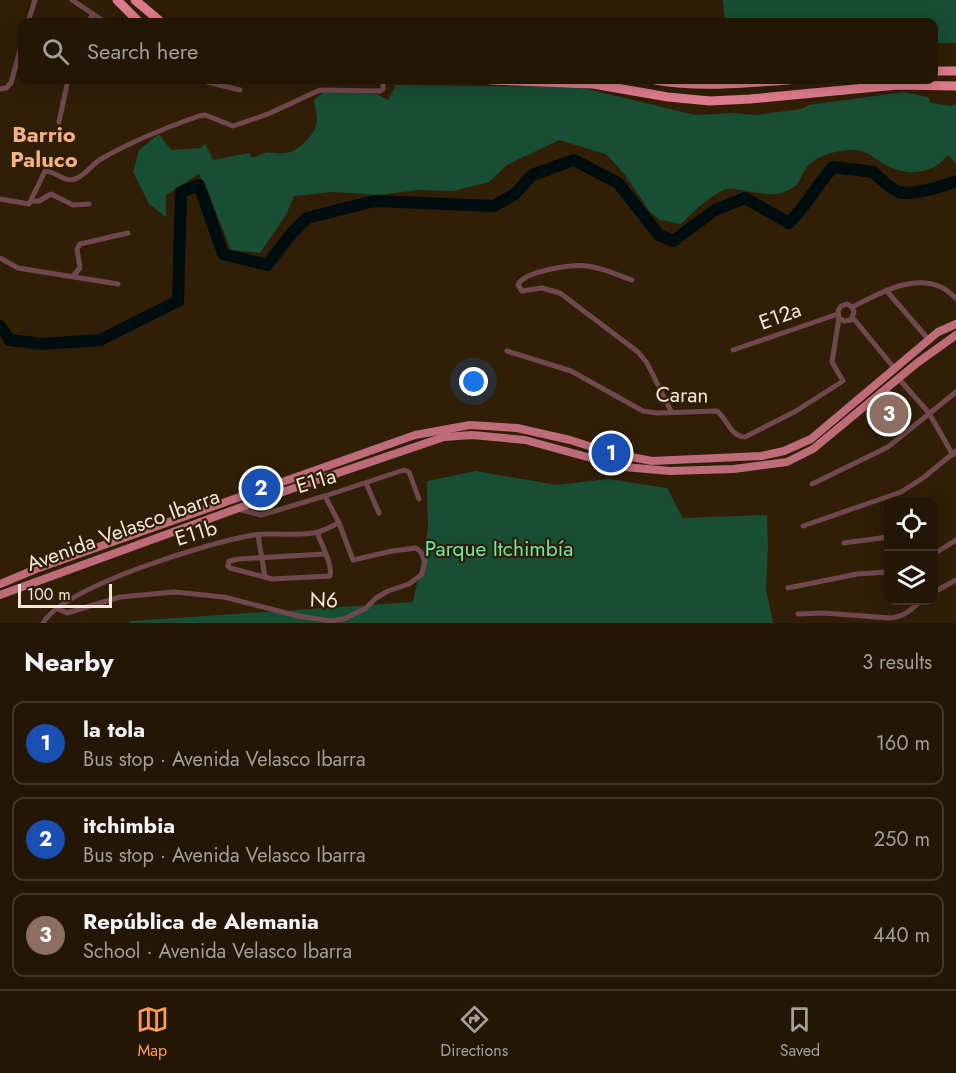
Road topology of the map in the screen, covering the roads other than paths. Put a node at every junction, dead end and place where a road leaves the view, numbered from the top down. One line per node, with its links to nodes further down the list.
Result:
1 (35, 0): 6 (street)
2 (72, 0): 5 (street)
3 (117, 0): 9 (highway)
4 (135, 0): 10 (highway)
5 (93, 14): 7 (street); 8 (street)
6 (29, 18)
7 (90, 18)
8 (99, 18)
9 (135, 18)
10 (156, 18)
11 (18, 58): 21 (street)
12 (938, 71): 13 (highway)
13 (956, 71)
14 (67, 84): 23 (street)
15 (215, 84): 22 (street)
16 (383, 84): 25 (street)
17 (593, 84): 20 (highway)
18 (695, 84): 19 (highway)
19 (737, 84)
20 (956, 86)
21 (0, 89)
22 (240, 90)
23 (59, 122)
24 (0, 199): 25 (street)
25 (32, 201): 26 (street)
26 (89, 204)
27 (128, 233): 29 (street)
28 (0, 258): 29 (street)
29 (73, 276): 31 (street)
30 (632, 280): 45 (street)
31 (118, 284)
32 (886, 290): 33 (street); 34 (street); 39 (street)
33 (956, 298)
34 (852, 307): 35 (street); 36 (street)
35 (838, 316): 36 (street); 40 (street, E12a); 45 (street, Caran)
36 (853, 318): 42 (street)
37 (956, 324): 39 (main road, Avenida Velasco Ibarra)
38 (956, 335): 43 (main road, Avenida Velasco Ibarra)
39 (929, 340): 42 (main road, Avenida Velasco Ibarra)
40 (733, 350)
41 (507, 351): 45 (street, Caran)
42 (895, 369): 47 (main road, Avenida Velasco Ibarra)
43 (899, 379): 46 (street); 49 (main road, Avenida Velasco Ibarra)
44 (956, 392): 46 (street)
45 (671, 411)
46 (928, 413): 48 (street); 51 (street)
47 (587, 446): 49 (main road); 71 (main road, Avenida Velasco Ibarra)
48 (954, 453): 52 (street)
49 (587, 456): 56 (main road, Avenida Velasco Ibarra)
50 (366, 483): 53 (street, E11a); 55 (street, E11a); 57 (street)
51 (812, 484)
52 (901, 492): 54 (street); 59 (street)
53 (325, 496): 56 (street, E11a); 58 (street, N6)
54 (903, 497)
55 (419, 499)
56 (237, 509): 74 (main road, Avenida Velasco Ibarra)
57 (379, 513)
58 (339, 523): 60 (street, E11b); 76 (street, N6)
59 (803, 526)
60 (317, 532): 61 (street, E11b); 66 (street)
61 (258, 535): 67 (street); 76 (street, E11b)
62 (884, 538): 64 (street)
63 (956, 540): 65 (street)
64 (844, 543)
65 (938, 551)
66 (325, 554): 67 (street); 69 (street)
67 (262, 557): 69 (street); 69 (street)
68 (884, 572): 72 (street)
69 (265, 577)
70 (956, 580): 73 (street)
71 (0, 584)
72 (788, 588)
73 (938, 589)
74 (0, 595)
75 (917, 605): 77 (street)
76 (56, 608): 78 (street, E11b)
77 (798, 614)
78 (43, 623)

